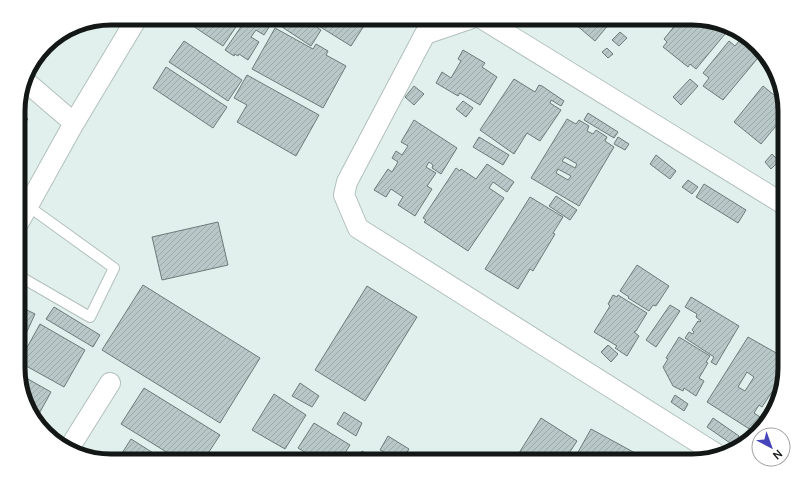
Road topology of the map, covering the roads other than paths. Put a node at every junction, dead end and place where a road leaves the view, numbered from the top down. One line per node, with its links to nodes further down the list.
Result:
1 (133, 25): 5 (street)
2 (492, 25): 6 (street)
3 (422, 26): 12 (street)
4 (29, 85): 5 (street)
5 (74, 123): 7 (street)
6 (778, 201)
7 (25, 212)
8 (25, 215): 9 (lane)
9 (25, 279)
10 (110, 383): 11 (street)
11 (72, 444)
12 (712, 451)

